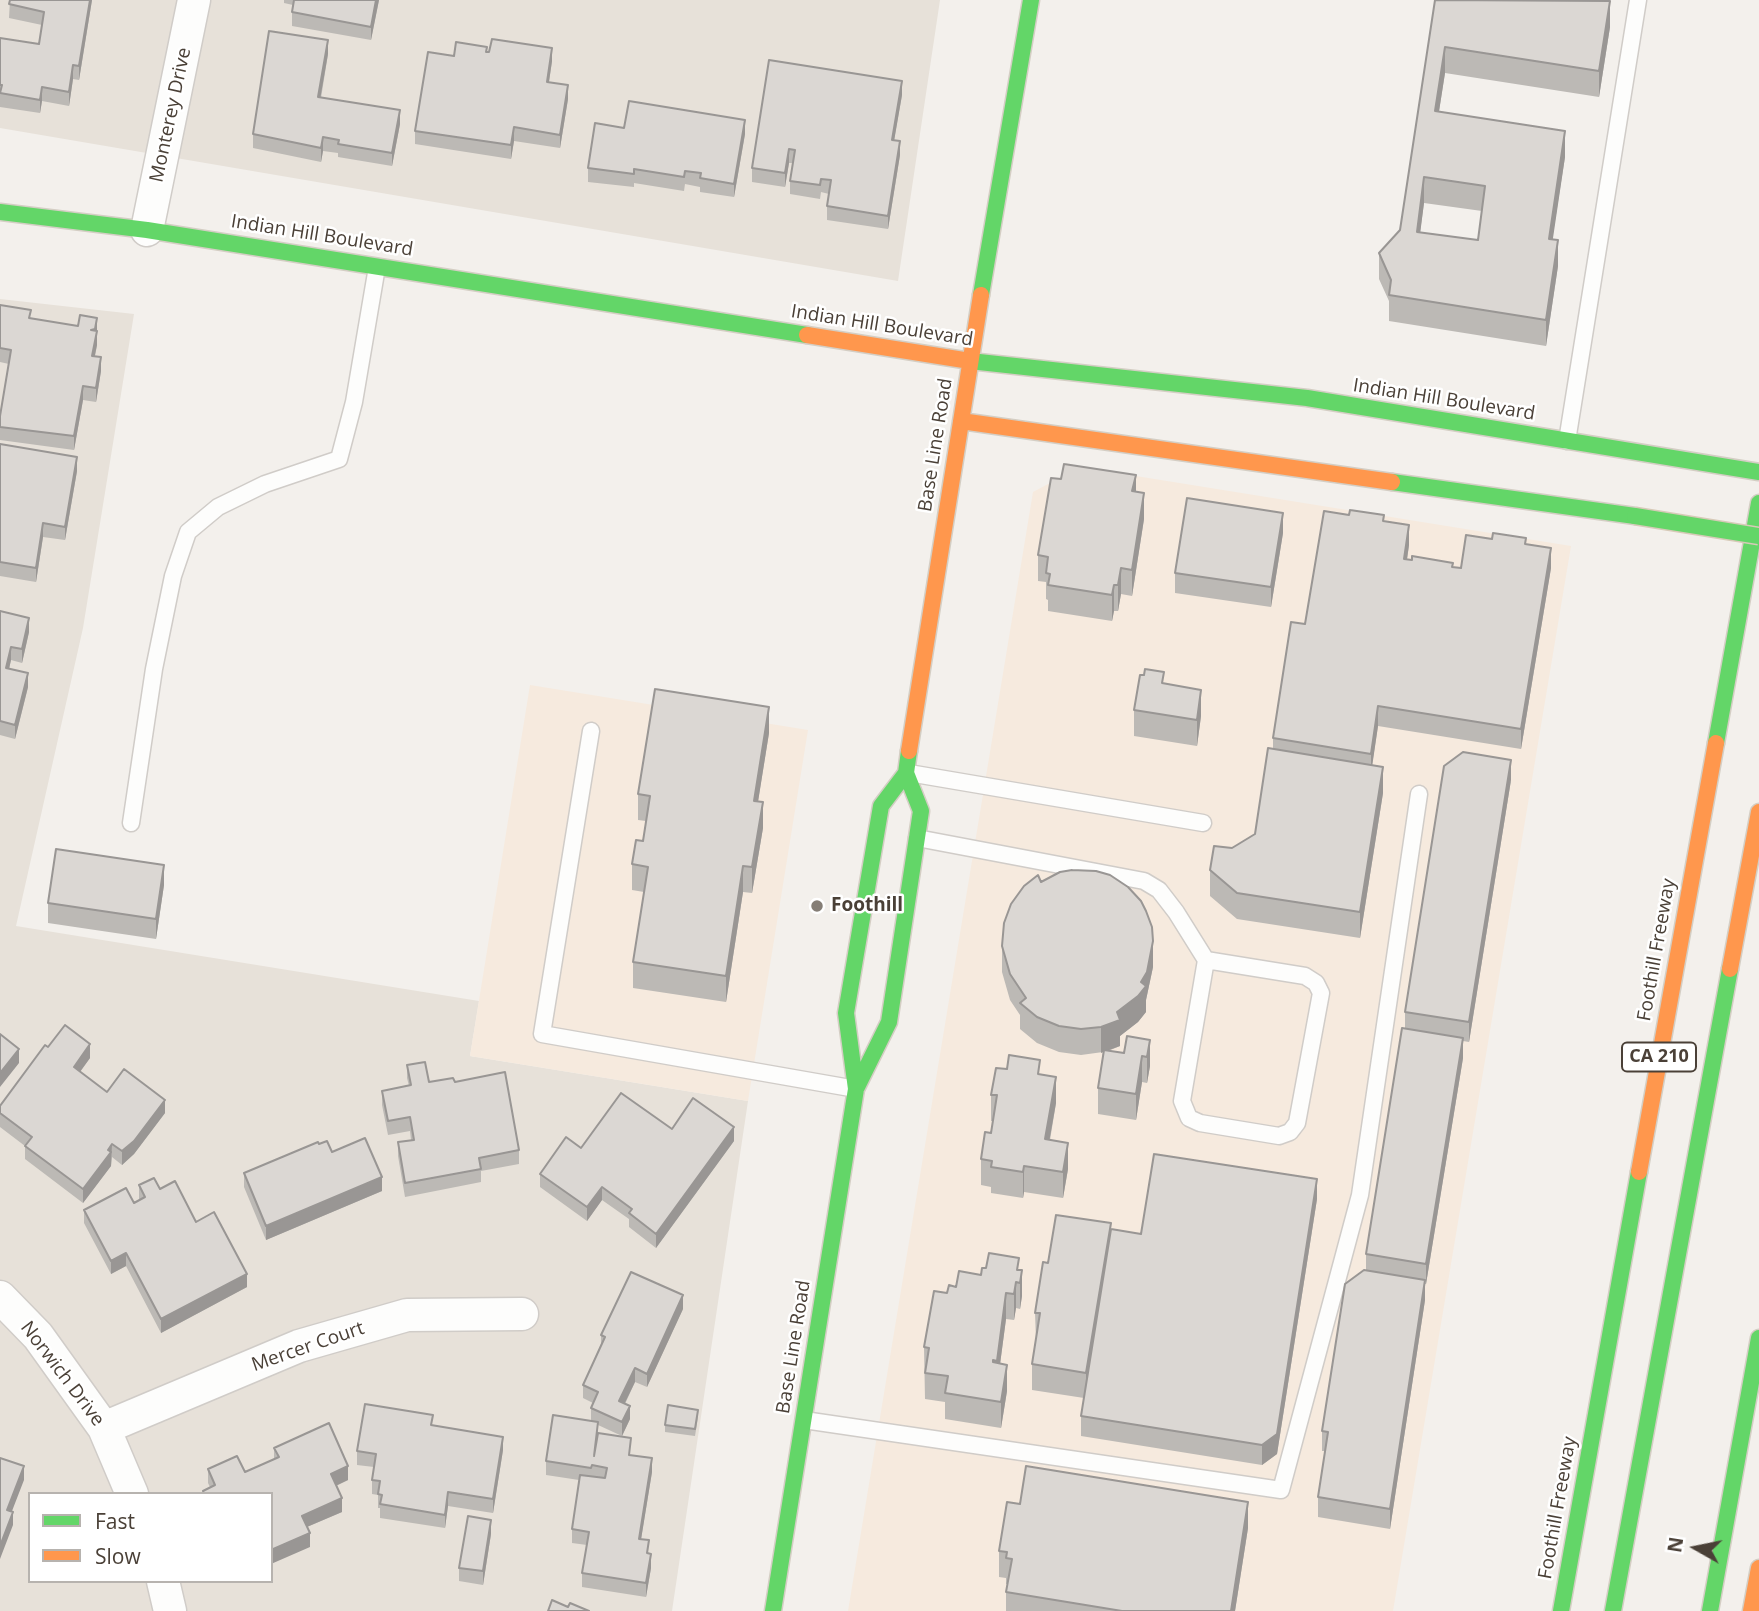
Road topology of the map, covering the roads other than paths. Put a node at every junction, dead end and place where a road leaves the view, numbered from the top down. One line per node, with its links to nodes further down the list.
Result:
1 (194, 0): 5 (street, Monterey Drive)
2 (1031, 0): 7 (main road, Base Line Road)
3 (1638, 0): 9 (lane)
4 (0, 212): 5 (main road, Indian Hill Boulevard)
5 (147, 230): 6 (main road, Indian Hill Boulevard)
6 (377, 267): 7 (main road, Indian Hill Boulevard); 17 (lane)
7 (970, 361): 8 (main road, Base Line Road); 9 (main road, Indian Hill Boulevard)
8 (961, 421): 12 (main road, bridge); 14 (main road, Base Line Road)
9 (1567, 441): 10 (main road, Indian Hill Boulevard)
10 (1759, 472)
11 (1759, 503): 32 (main road, Foothill Freeway / CA 210)
12 (1759, 536)
13 (591, 731): 21 (lane)
14 (906, 773): 18 (lane); 19 (main road, Base Line Road); 21 (main road, Base Line Road)
15 (1419, 794): 25 (lane)
16 (1759, 812): 33 (main road)
17 (131, 823)
18 (1203, 824)
19 (917, 838): 20 (lane); 21 (main road, Base Line Road)
20 (1206, 960): 20 (lane)
21 (856, 1090): 25 (main road, Base Line Road)
22 (0, 1297): 26 (street, Norwich Drive)
23 (522, 1314): 26 (street, Mercer Court)
24 (1759, 1338): 34 (main road)
25 (804, 1420): 31 (main road, Base Line Road)
26 (104, 1428): 27 (street, Norwich Drive)
27 (131, 1492)
28 (1759, 1568): 35 (main road)
29 (163, 1583): 30 (street)
30 (170, 1611)
31 (774, 1611)
32 (1561, 1611)
33 (1613, 1611)
34 (1710, 1611)
35 (1751, 1611)

